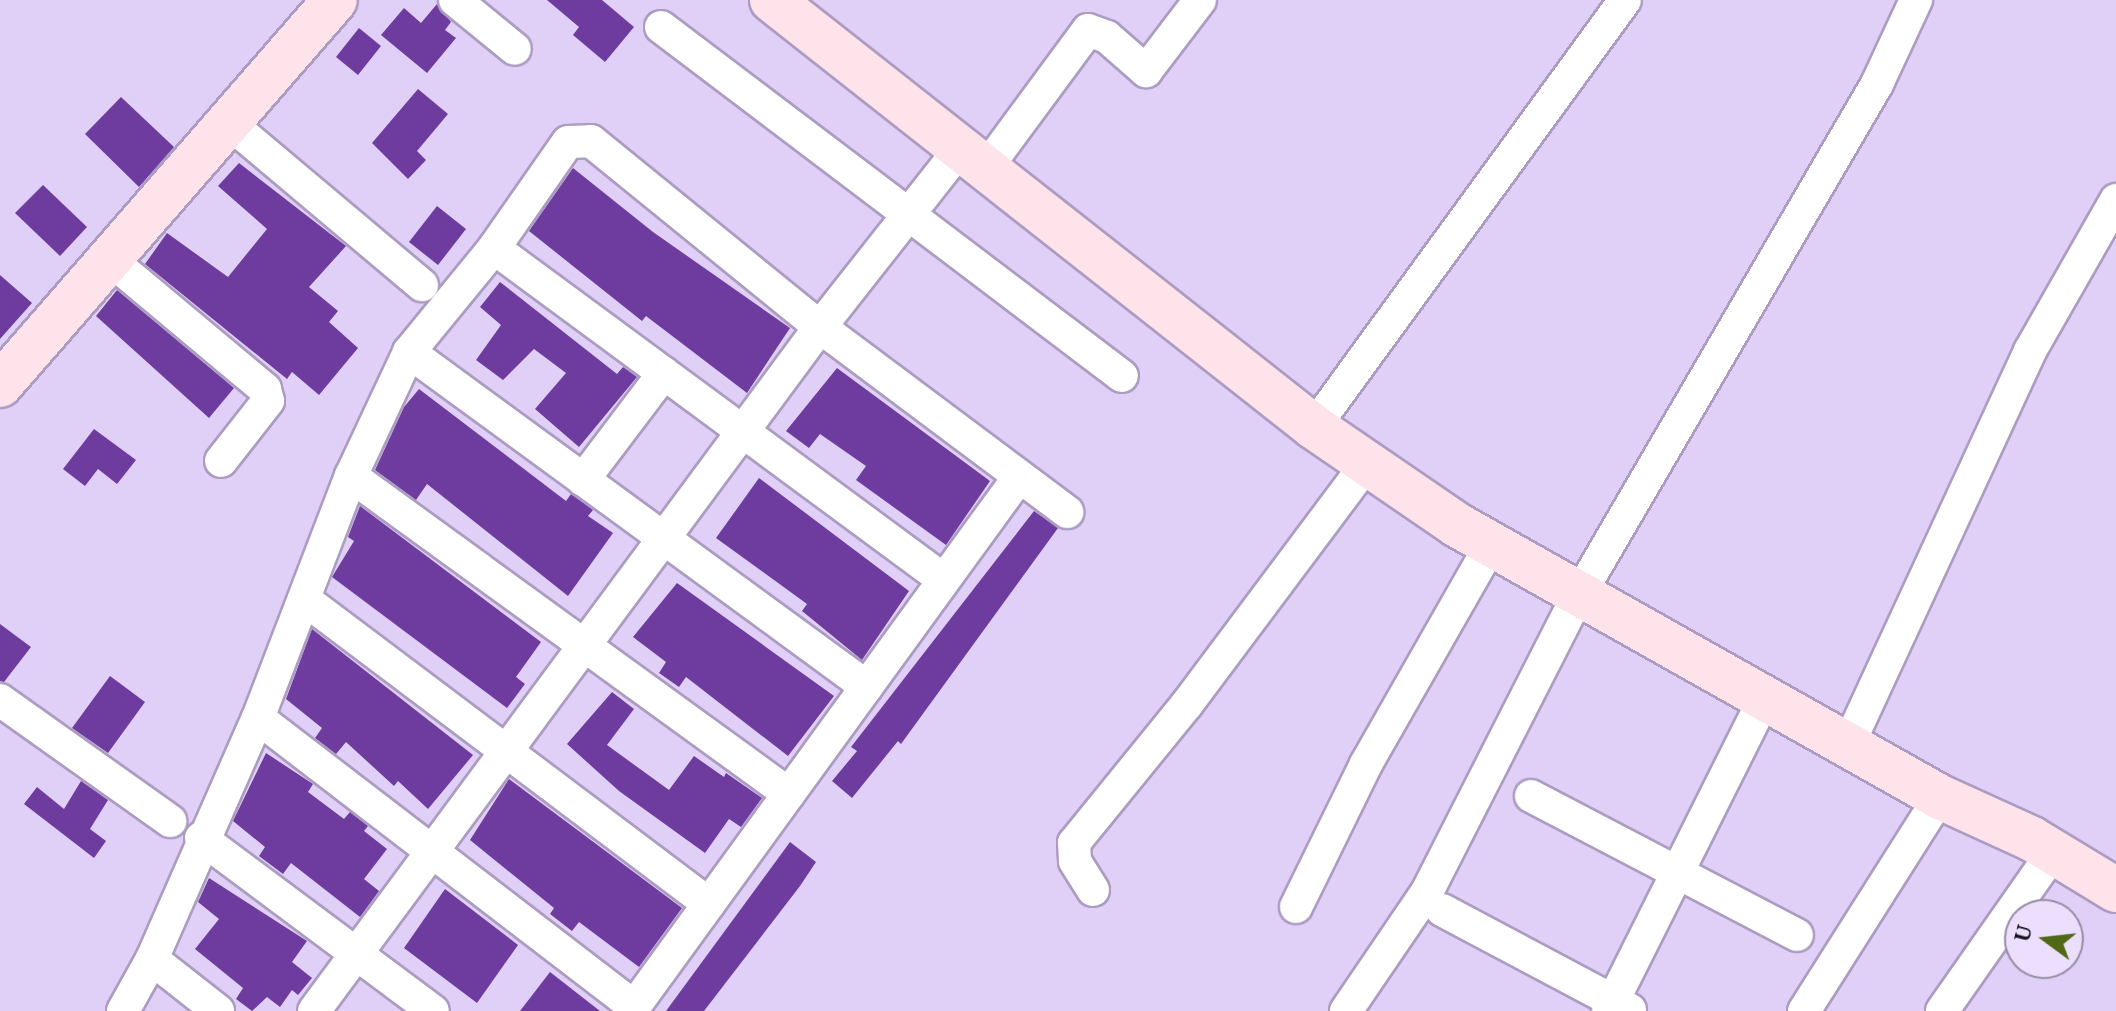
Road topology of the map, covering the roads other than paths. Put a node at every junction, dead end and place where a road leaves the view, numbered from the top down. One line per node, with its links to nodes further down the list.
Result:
1 (335, 0): 9 (street)
2 (455, 0): 8 (street)
3 (772, 0): 10 (street)
4 (1200, 0): 10 (street)
5 (1625, 0): 21 (street)
6 (1916, 0): 32 (street)
7 (661, 27): 12 (street)
8 (515, 49)
9 (227, 121): 14 (street); 15 (street)
10 (965, 159): 12 (street); 21 (street)
11 (2116, 200): 39 (street)
12 (909, 212): 16 (street); 19 (street)
13 (494, 248): 16 (street); 17 (street); 18 (street)
14 (107, 257): 20 (street); 23 (street)
15 (422, 285)
16 (820, 327): 22 (street); 25 (street)
17 (409, 352): 24 (street); 26 (street)
18 (664, 373): 22 (street); 26 (street)
19 (1122, 376)
20 (0, 385)
21 (1324, 414): 27 (street)
22 (742, 431): 29 (street); 31 (street)
23 (221, 461)
24 (351, 476): 33 (street); 34 (street)
25 (1019, 477): 28 (street); 31 (street)
26 (583, 480): 29 (street)
27 (1355, 480): 30 (street); 49 (street)
28 (1067, 512)
29 (664, 538): 34 (street); 35 (street)
30 (1481, 563): 32 (street); 52 (street)
31 (944, 580): 35 (street)
32 (1577, 598): 36 (street); 63 (street)
33 (304, 599): 38 (street); 40 (street)
34 (584, 645): 40 (street); 41 (street)
35 (867, 687): 41 (street)
36 (1765, 698): 39 (street); 48 (street)
37 (0, 700): 44 (street)
38 (258, 718): 45 (street); 46 (street)
39 (1853, 729): 43 (street)
40 (506, 751): 46 (street); 51 (street)
41 (789, 794): 51 (street)
42 (1531, 796): 48 (street)
43 (1940, 797): 47 (street); 64 (street)
44 (170, 821)
45 (201, 838): 55 (street); 56 (street)
46 (432, 851): 55 (street); 58 (street)
47 (2052, 854): 50 (street); 65 (street)
48 (1677, 870): 54 (street); 57 (street)
49 (1093, 890)
50 (2116, 890)
51 (709, 904): 58 (street)
52 (1296, 907)
53 (1442, 910): 57 (street)
54 (1797, 935)
55 (357, 952): 61 (street); 62 (street)
56 (152, 959): 59 (street); 60 (street)
57 (1618, 1008)
58 (632, 1009)
59 (123, 1011)
60 (218, 1011)
61 (314, 1011)
62 (433, 1011)
63 (1346, 1011)
64 (1804, 1011)
65 (1942, 1011)

